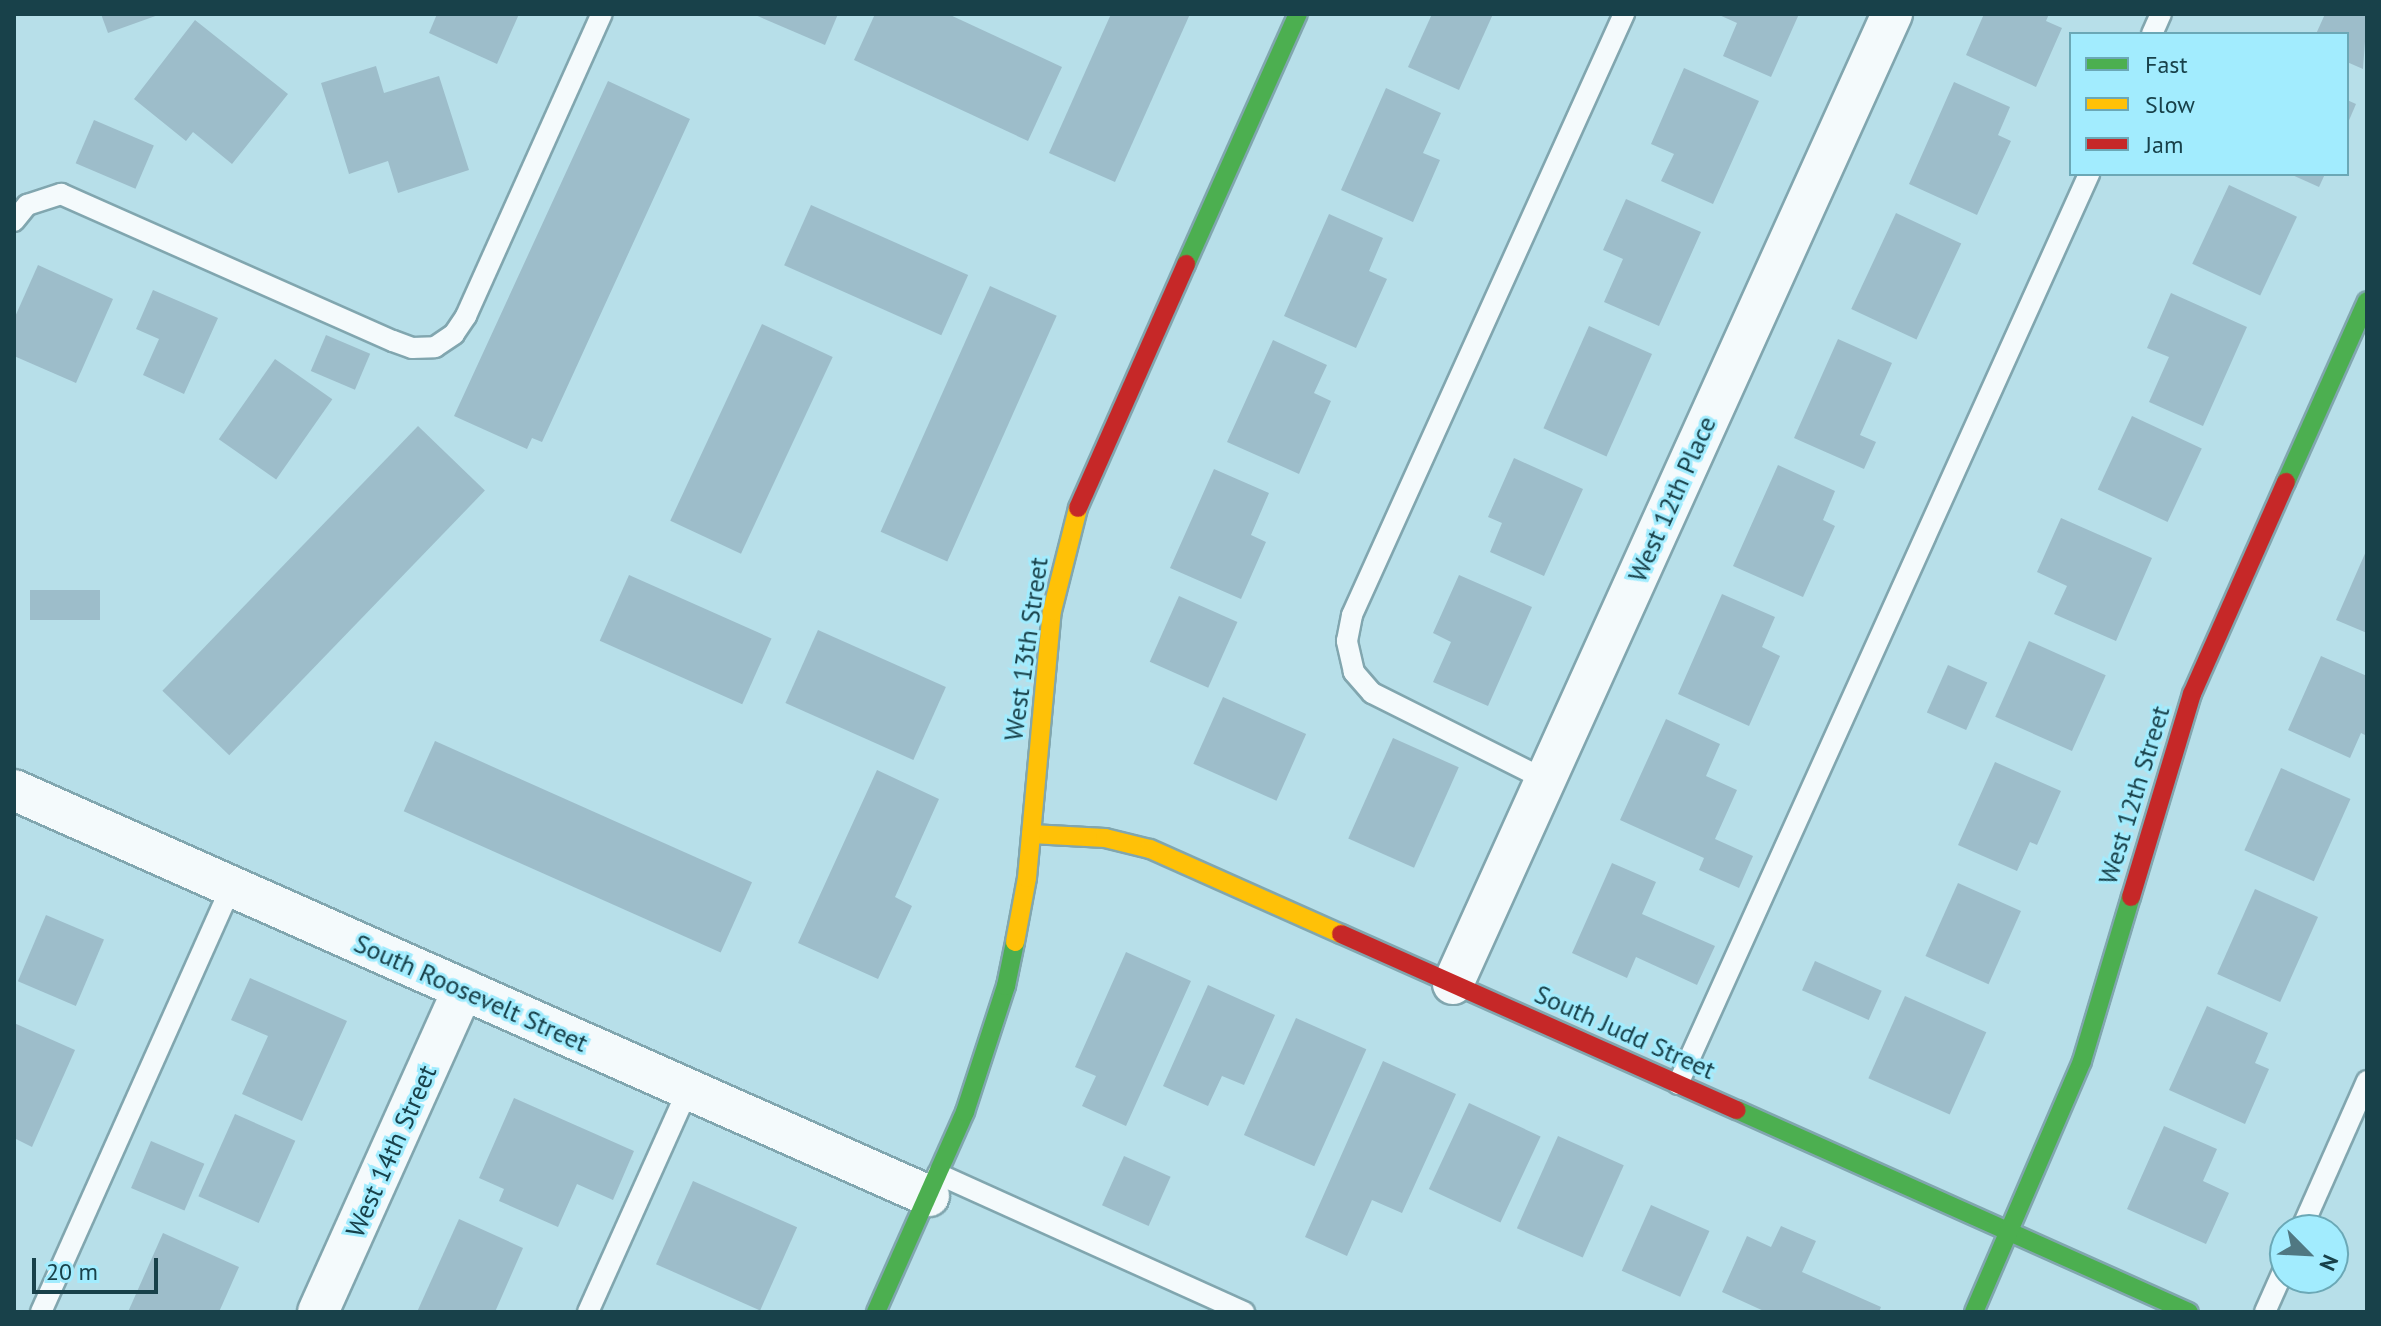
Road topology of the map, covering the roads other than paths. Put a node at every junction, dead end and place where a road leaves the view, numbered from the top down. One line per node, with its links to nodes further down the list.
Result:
1 (602, 14): 6 (lane)
2 (1298, 14): 10 (street, West 13th Street)
3 (1624, 14): 8 (lane)
4 (1892, 14): 8 (street, West 12th Place)
5 (2088, 176): 15 (lane)
6 (14, 221)
7 (2367, 301): 19 (street, West 12th Street)
8 (1546, 780): 12 (street, West 12th Place)
9 (14, 790): 11 (street, South Roosevelt Street)
10 (1031, 834): 12 (street, South Judd Street); 17 (street, West 13th Street)
11 (231, 887): 13 (street, South Roosevelt Street); 20 (lane)
12 (1453, 984): 15 (street, South Judd Street)
13 (463, 989): 16 (street, South Roosevelt Street); 21 (street, West 14th Street)
14 (2367, 1081): 18 (lane)
15 (1678, 1084): 19 (street, South Judd Street)
16 (688, 1089): 17 (street, South Roosevelt Street); 22 (lane)
17 (933, 1185): 23 (street, West 13th Street); 24 (lane)
18 (2308, 1214)
19 (2010, 1231): 25 (street, West 12th Street); 26 (street, South Judd Street)
20 (41, 1312)
21 (318, 1312)
22 (588, 1312)
23 (876, 1312)
24 (1244, 1312)
25 (1974, 1312)
26 (2189, 1312)

